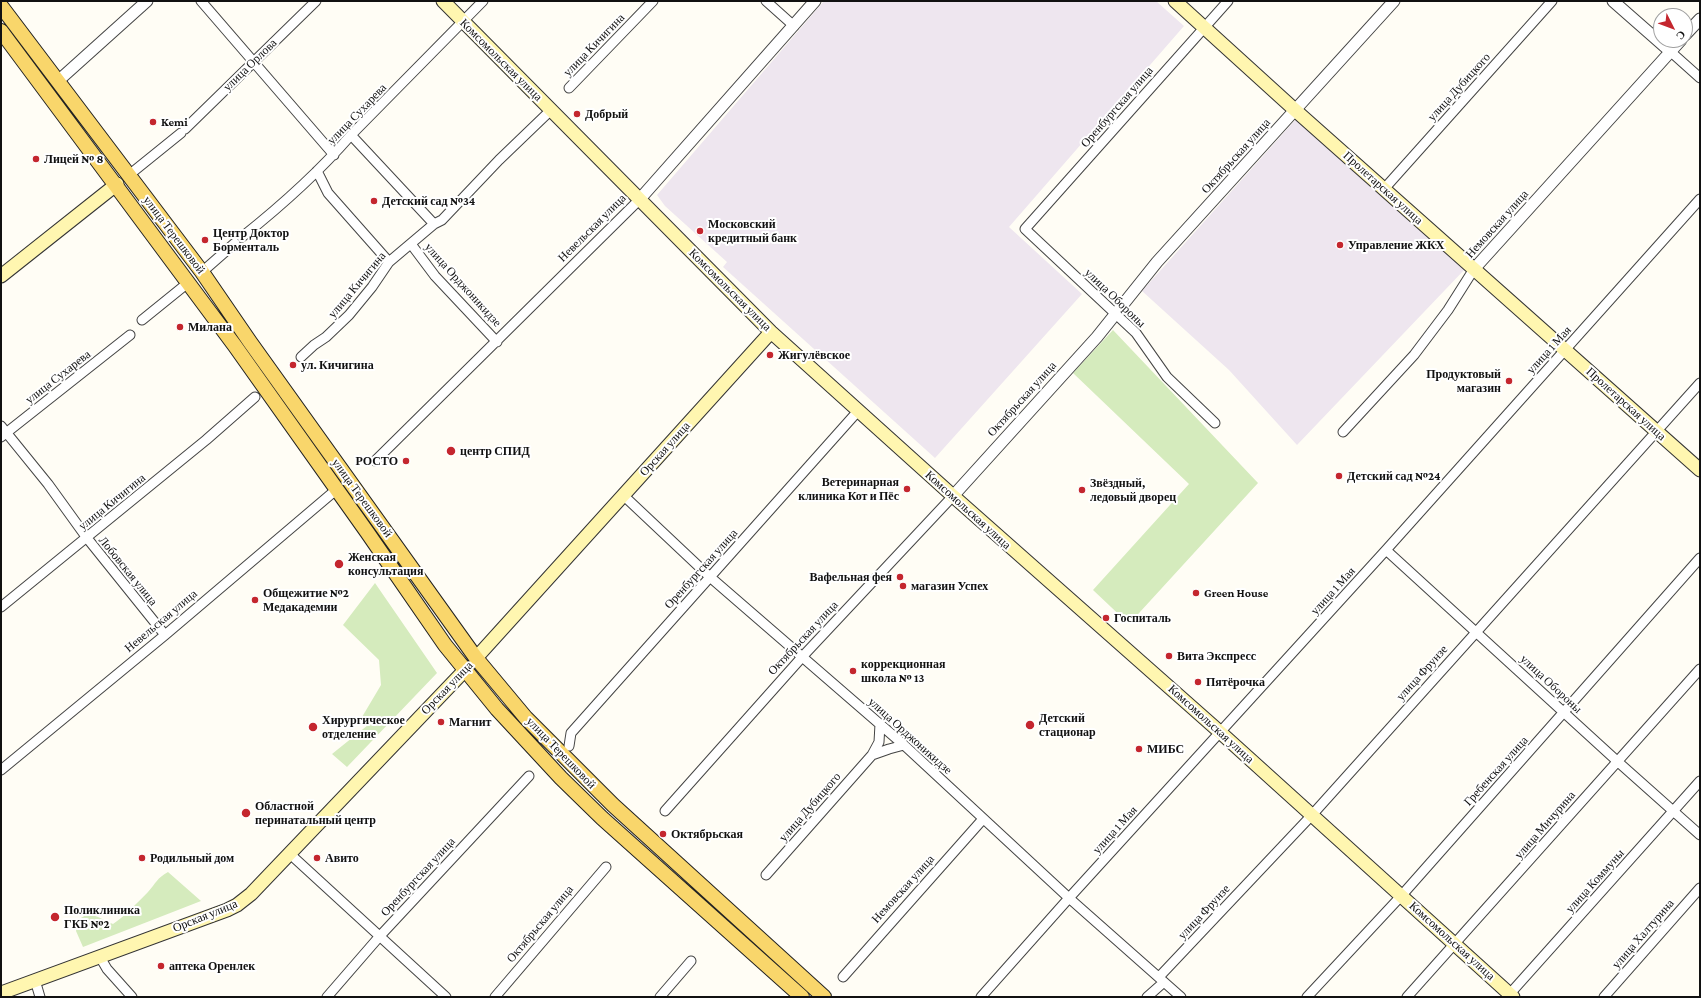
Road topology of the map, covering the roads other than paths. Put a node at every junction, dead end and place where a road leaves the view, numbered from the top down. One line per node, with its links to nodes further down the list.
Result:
1 (147, 1): 25 (street)
2 (201, 1): 23 (street)
3 (316, 1): 23 (street, улица Орлова)
4 (443, 1): 16 (main road, Комсомольская улица)
5 (482, 1): 16 (street, улица Сухарева)
6 (653, 1): 26 (street, улица Кичигина)
7 (766, 1): 17 (street)
8 (815, 1): 17 (street, Невельская улица)
9 (1175, 1): 19 (main road, Пролетарская улица)
10 (1228, 1): 19 (street, Оренбургская улица)
11 (1394, 1): 28 (street, Октябрьская улица)
12 (1552, 1): 34 (street, улица Дубицкого)
13 (1613, 1): 22 (street)
14 (1, 6): 25 (main road, улица Терешковой)
15 (1700, 18): 18 (street)
16 (463, 22): 27 (main road, Комсомольская улица); 29 (street, улица Сухарева)
17 (794, 26): 36 (street, Невельская улица)
18 (1693, 26)
19 (1204, 27): 28 (main road, Пролетарская улица); 38 (street, Оренбургская улица)
20 (1, 31): 33 (main road, улица Терешковой)
21 (1674, 48): 22 (street, Немовская улица)
22 (1670, 52): 24 (street); 41 (street, Немовская улица)
23 (254, 62): 30 (street); 32 (street, улица Орлова)
24 (1700, 78)
25 (58, 81): 32 (main road, улица Терешковой)
26 (569, 88)
27 (550, 110): 36 (main road, Комсомольская улица); 37 (street, улица Кичигина)
28 (1295, 110): 34 (main road, Пролетарская улица); 45 (street, Октябрьская улица)
29 (351, 135): 30 (street, улица Сухарева); 37 (street, улица Орджоникидзе)
30 (334, 155): 31 (street, улица Сухарева)
31 (317, 171): 40 (street); 42 (street, улица Сухарева)
32 (129, 175): 42 (main road, улица Терешковой)
33 (117, 184): 43 (main road); 44 (main road, улица Терешковой)
34 (1384, 188): 41 (main road, Пролетарская улица)
35 (1700, 199): 50 (street, улица 1 Мая)
36 (639, 200): 47 (main road, Комсомольская улица); 49 (street, Невельская улица)
37 (434, 224): 39 (street, улица Кичигина)
38 (1025, 229): 45 (street, улица Обороны)
39 (411, 244): 40 (street, улица Кичигина); 49 (street, улица Орджоникидзе)
40 (388, 262): 51 (street, улица Кичигина)
41 (1474, 269): 50 (main road, Пролетарская улица); 58 (street, Немовская улица)
42 (202, 272): 72 (main road, улица Терешковой)
43 (1, 276)
44 (190, 282): 46 (street); 61 (main road, улица Терешковой)
45 (1115, 315): 55 (street, улица Обороны); 63 (street, Октябрьская улица)
46 (142, 320)
47 (771, 332): 54 (main road, Комсомольская улица); 62 (main road, Орская улица)
48 (130, 335): 57 (street, улица Сухарева)
49 (497, 342): 59 (street, Невельская улица)
50 (1566, 350): 56 (main road, Пролетарская улица); 65 (street, улица 1 Мая)
51 (301, 357)
52 (1700, 383): 56 (street, улица Фрунзе)
53 (255, 397): 64 (street, улица Кичигина)
54 (858, 411): 63 (main road, Комсомольская улица); 67 (street, Оренбургская улица)
55 (1215, 424)
56 (1656, 431): 60 (main road, Пролетарская улица); 69 (street, улица Фрунзе)
57 (3, 432): 64 (street, Лобовская улица)
58 (1342, 432)
59 (375, 461)
60 (1700, 470)
61 (337, 489): 70 (street, Невельская улица); 74 (main road, улица Терешковой)
62 (623, 495): 67 (street, улица Орджоникидзе); 72 (main road, Орская улица)
63 (953, 496): 71 (street, Октябрьская улица); 77 (main road, Комсомольская улица)
64 (87, 538): 68 (street, улица Кичигина); 70 (street, Лобовская улица)
65 (1386, 550): 69 (street, улица Обороны); 77 (street, улица 1 Мая)
66 (1700, 558): 75 (street, Гребенская улица)
67 (710, 577): 71 (street, улица Орджоникидзе); 79 (street, Оренбургская улица)
68 (1, 607)
69 (1476, 631): 75 (street, улица Обороны); 87 (street, улица Фрунзе)
70 (165, 635): 82 (street, Невельская улица)
71 (803, 656): 76 (street, улица Орджоникидзе); 85 (street, Октябрьская улица)
72 (476, 658): 74 (main road, Орская улица); 112 (main road, улица Терешковой)
73 (1700, 669): 81 (street, улица Мичурина)
74 (464, 670): 90 (main road, Орская улица); 111 (main road, улица Терешковой)
75 (1564, 712): 81 (street, улица Обороны); 94 (street, Гребенская улица)
76 (880, 724): 78 (street, улица Орджоникидзе); 80 (street, улица Дубицкого)
77 (1220, 732): 87 (main road, Комсомольская улица); 95 (street, улица 1 Мая)
78 (904, 745): 80 (street, улица Дубицкого); 88 (street, улица Орджоникидзе)
79 (569, 746)
80 (872, 755): 92 (street, улица Дубицкого)
81 (1617, 761): 86 (street, улица Обороны); 97 (street, улица Мичурина)
82 (1, 770)
83 (529, 776): 96 (street, Оренбургская улица)
84 (1700, 781): 86 (street, улица Коммуны)
85 (665, 811)
86 (1673, 812): 89 (street, улица Обороны); 104 (street, улица Коммуны)
87 (1312, 815): 94 (main road, Комсомольская улица); 101 (street, улица Фрунзе)
88 (983, 819): 95 (street, улица Орджоникидзе); 100 (street, Немовская улица)
89 (1700, 835)
90 (290, 854): 96 (street); 98 (main road, Орская улица)
91 (606, 867): 109 (street, Октябрьская улица)
92 (766, 875)
93 (1700, 888): 118 (street, улица Халтурина)
94 (1402, 895): 97 (main road, Комсомольская улица); 116 (street, Гребенская улица)
95 (1069, 898): 101 (street, улица Орджоникидзе); 113 (street, улица 1 Мая)
96 (379, 937): 107 (street, Оренбургская улица); 108 (street)
97 (1456, 945): 104 (main road, Комсомольская улица); 117 (street, улица Мичурина)
98 (100, 957): 102 (main road, Орская улица); 106 (street)
99 (691, 961): 110 (street)
100 (843, 977)
101 (1162, 979): 114 (street, улица Фрунзе); 115 (street, улица Орджоникидзе)
102 (35, 980): 103 (main road, Орская улица); 105 (street)
103 (1, 993)
104 (1510, 996)
105 (40, 997)
106 (132, 997)
107 (327, 997)
108 (446, 997)
109 (495, 997)
110 (660, 997)
111 (802, 997)
112 (824, 997)
113 (981, 997)
114 (1147, 997)
115 (1180, 997)
116 (1308, 997)
117 (1407, 997)
118 (1604, 997)

